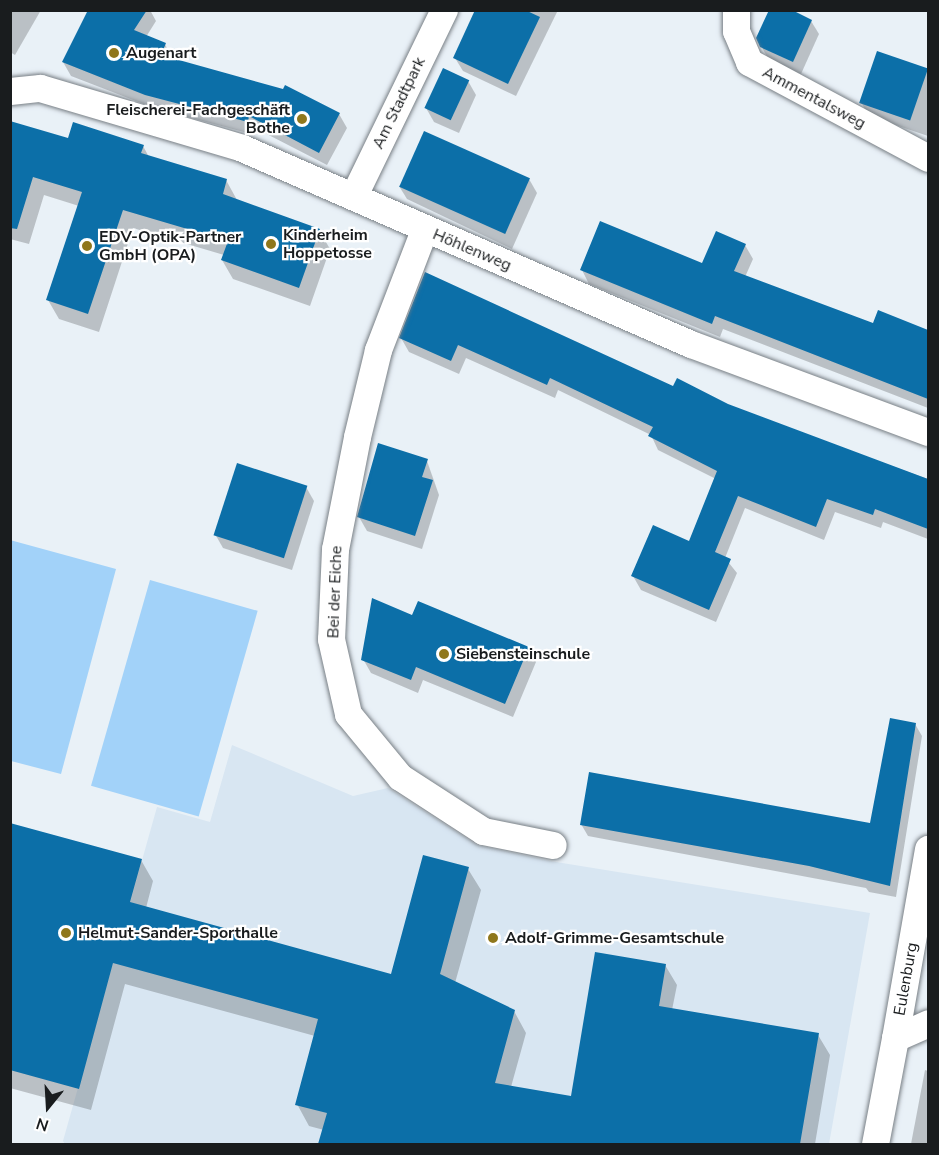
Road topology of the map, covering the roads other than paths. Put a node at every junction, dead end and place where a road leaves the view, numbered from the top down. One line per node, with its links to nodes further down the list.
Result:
1 (444, 10): 5 (street, Am Stadtpark)
2 (736, 10): 4 (street, Ammentalsweg)
3 (10, 91): 5 (street, Höhlenweg)
4 (928, 158)
5 (354, 195): 6 (street, Höhlenweg)
6 (424, 230): 7 (street, Höhlenweg); 8 (street, Bei der Eiche)
7 (928, 432)
8 (553, 845)
9 (928, 849): 11 (street, Eulenburg)
10 (928, 1023): 11 (street, Eulenburg)
11 (895, 1038): 12 (street, Eulenburg)
12 (875, 1144)

